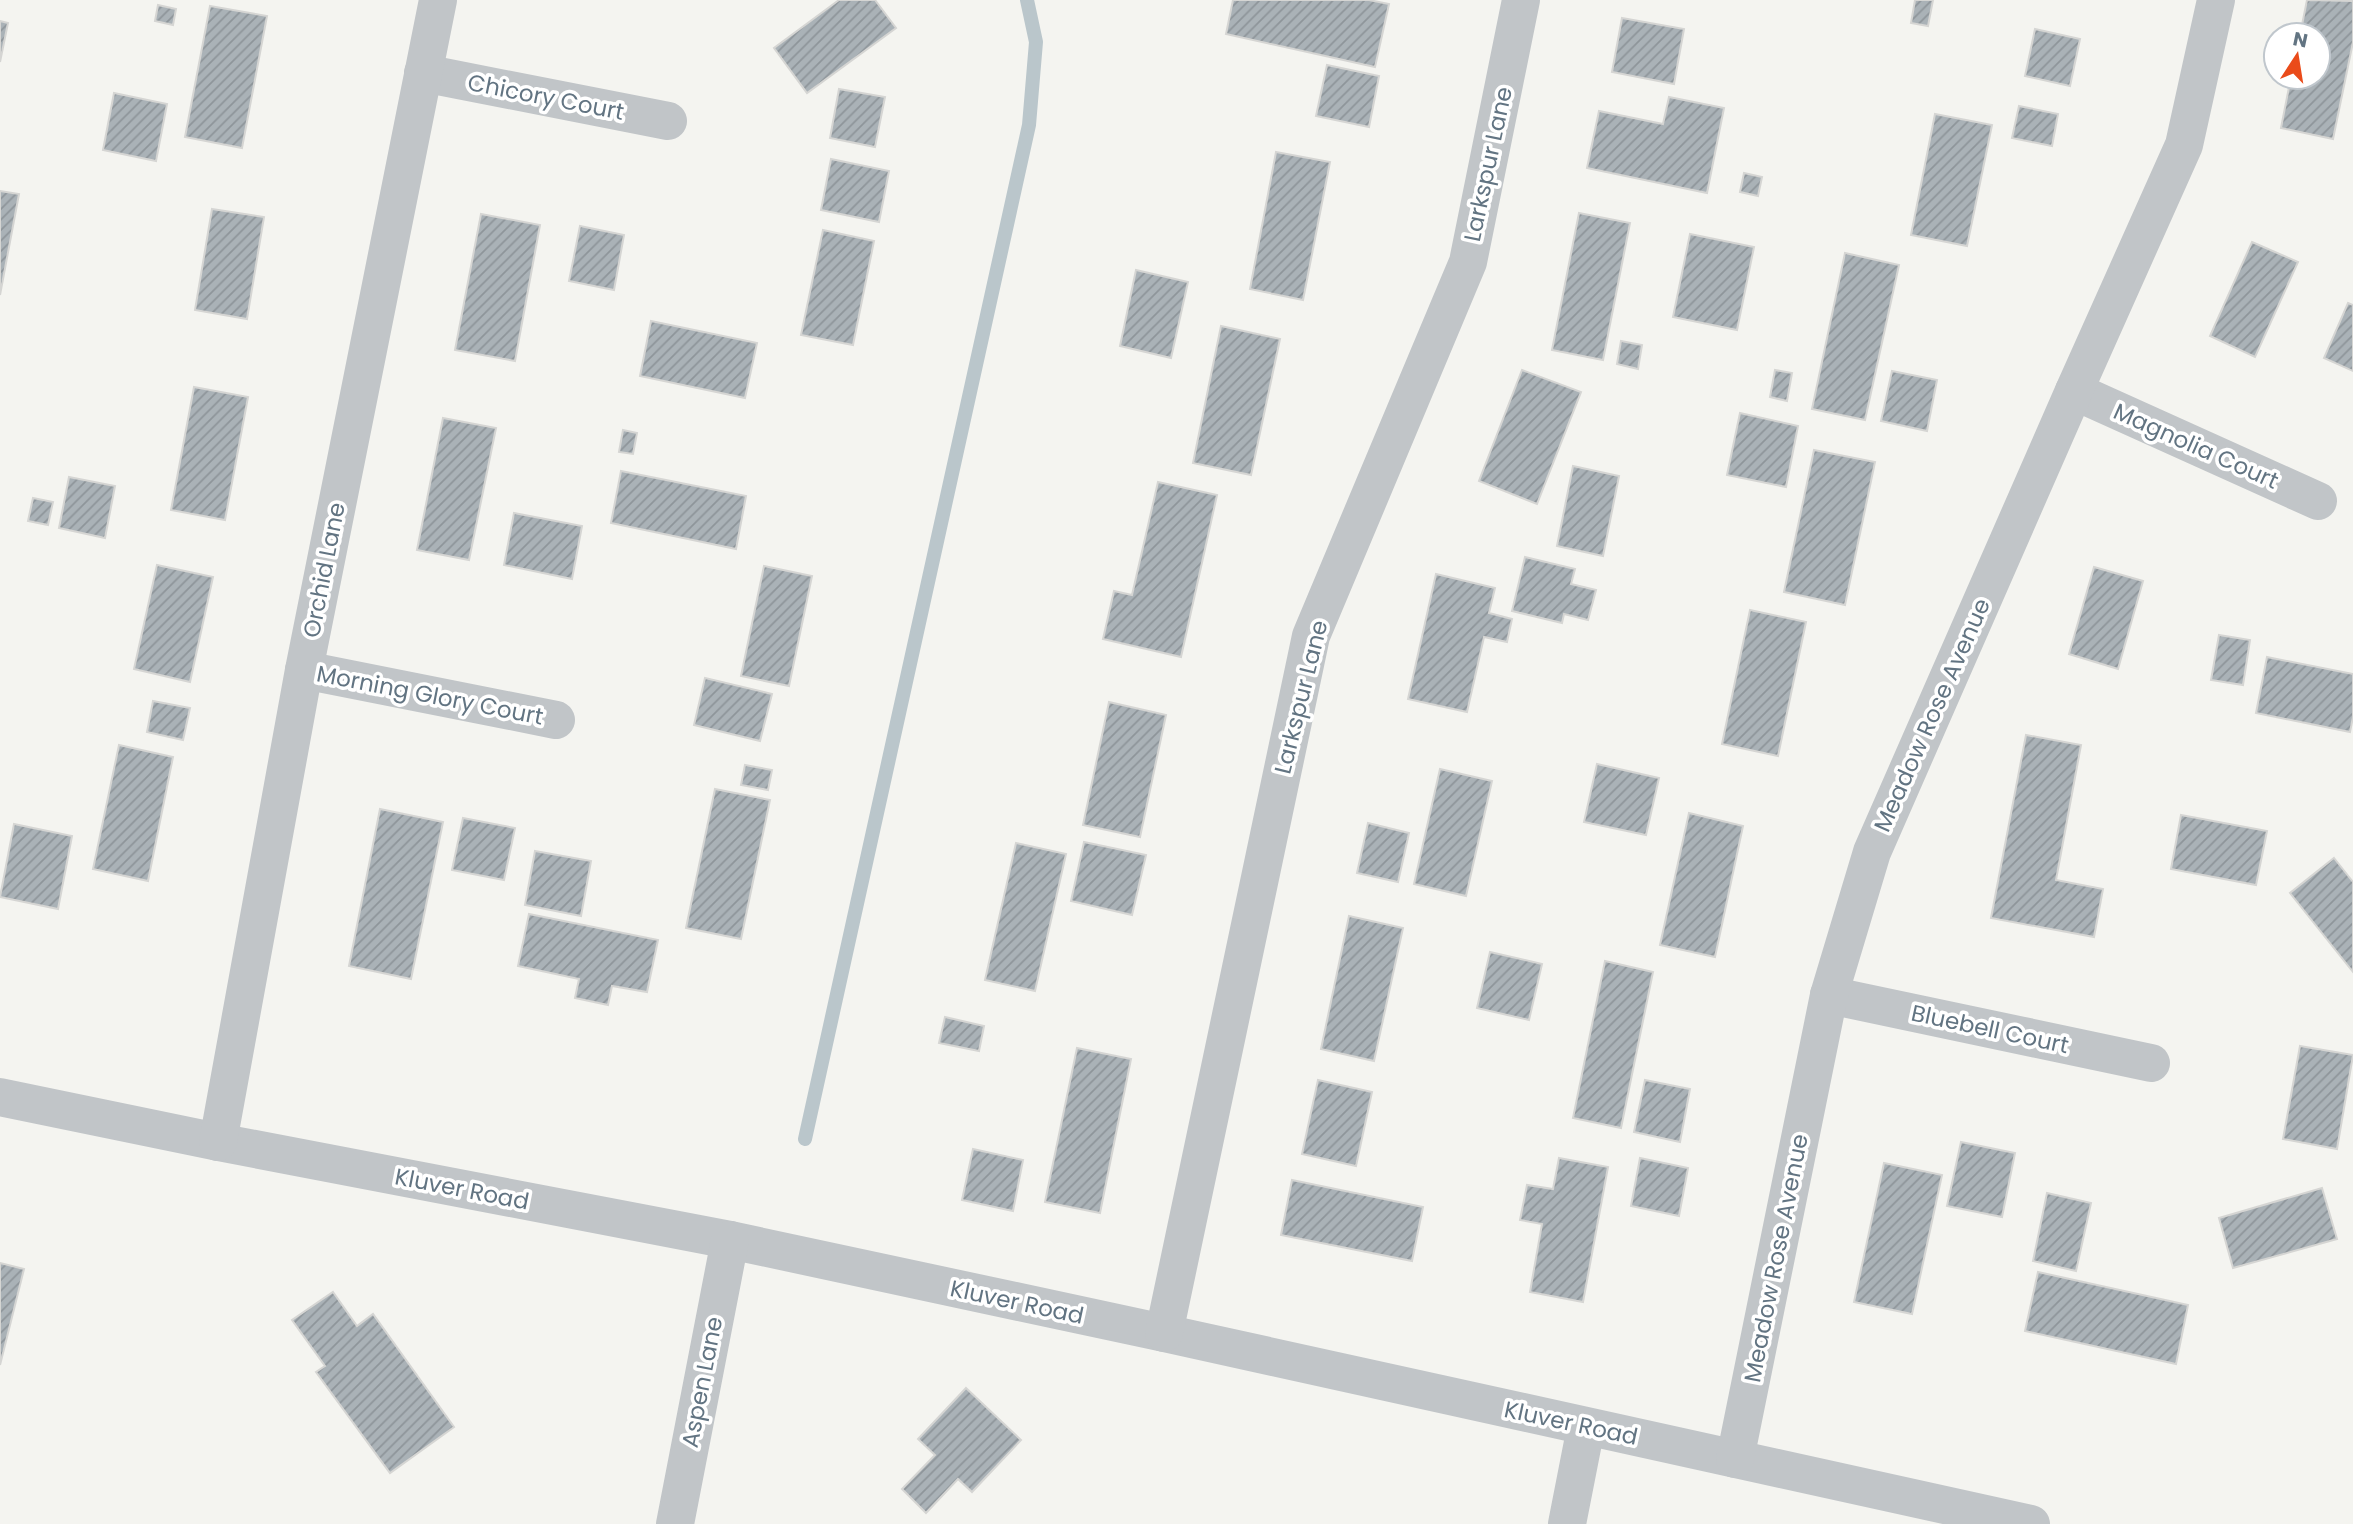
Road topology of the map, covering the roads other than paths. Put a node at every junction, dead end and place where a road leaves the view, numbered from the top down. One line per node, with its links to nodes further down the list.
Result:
1 (438, 0): 4 (street, Orchid Lane)
2 (1521, 0): 15 (street, Larkspur Lane)
3 (2216, 0): 6 (street, Meadow Rose Avenue)
4 (423, 73): 5 (street, Chicory Court); 8 (street, Orchid Lane)
5 (668, 121)
6 (2074, 391): 7 (street, Magnolia Court); 10 (street, Meadow Rose Avenue)
7 (2318, 501)
8 (304, 670): 9 (street, Morning Glory Court); 13 (street, Orchid Lane)
9 (556, 720)
10 (1829, 995): 11 (street, Bluebell Court); 17 (street, Meadow Rose Avenue)
11 (2151, 1063)
12 (0, 1097): 13 (street, Kluver Road)
13 (218, 1142): 14 (street, Kluver Road)
14 (730, 1240): 15 (street, Kluver Road); 19 (street, Aspen Lane)
15 (1164, 1333): 16 (street, Kluver Road)
16 (1586, 1427): 17 (street, Kluver Road); 20 (street)
17 (1735, 1459): 18 (street, Kluver Road)
18 (2017, 1523)
19 (675, 1524)
20 (1567, 1524)

